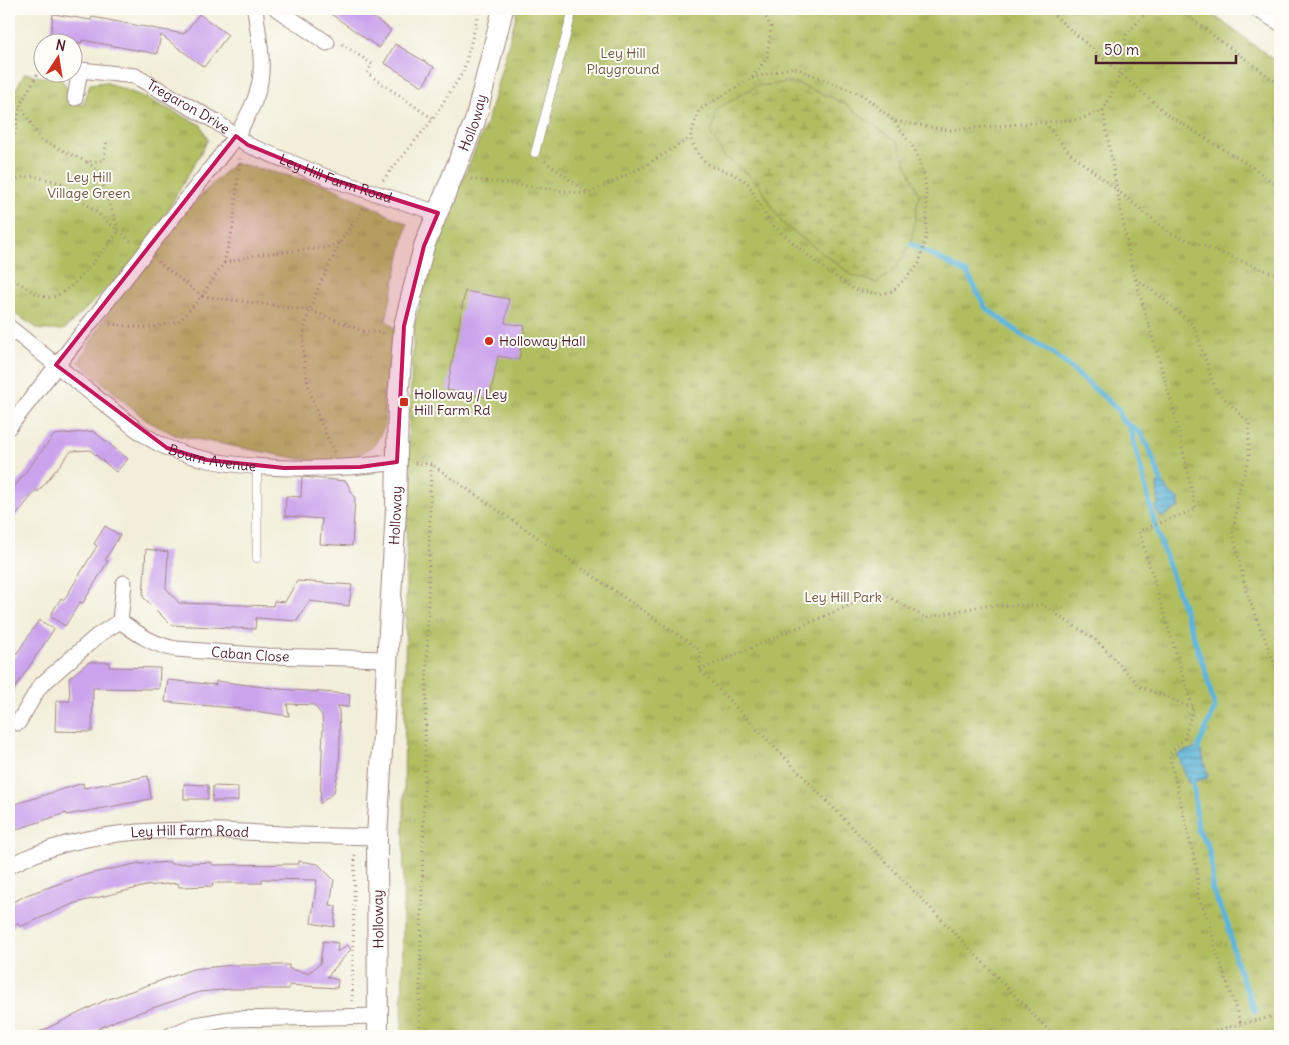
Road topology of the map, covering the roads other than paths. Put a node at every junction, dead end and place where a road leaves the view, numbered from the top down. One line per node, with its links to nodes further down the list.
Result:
1 (255, 9): 11 (street)
2 (277, 9): 7 (street)
3 (503, 9): 13 (street, Holloway)
4 (573, 9): 12 (lane)
5 (1256, 9): 6 (street)
6 (1280, 23)
7 (327, 43)
8 (82, 70): 11 (street, Tregaron Drive)
9 (76, 82): 10 (street, Tregaron Drive)
10 (75, 98)
11 (242, 141): 13 (street, Ley Hill Farm Road); 15 (street)
12 (535, 152)
13 (438, 213): 17 (street, Holloway)
14 (9, 327): 15 (street, Bourn Avenue)
15 (56, 365): 16 (street); 18 (street, Bourn Avenue)
16 (9, 428)
17 (397, 462): 18 (street, Bourn Avenue); 22 (street, Holloway)
18 (257, 465): 19 (lane)
19 (257, 558)
20 (124, 583): 21 (street)
21 (120, 621): 22 (street, Caban Close); 23 (street)
22 (387, 659): 24 (street, Holloway)
23 (18, 723)
24 (377, 837): 25 (street, Ley Hill Farm Road); 26 (street, Holloway)
25 (9, 866)
26 (379, 1016): 27 (street); 28 (street, Holloway)
27 (169, 1036)
28 (378, 1036)

